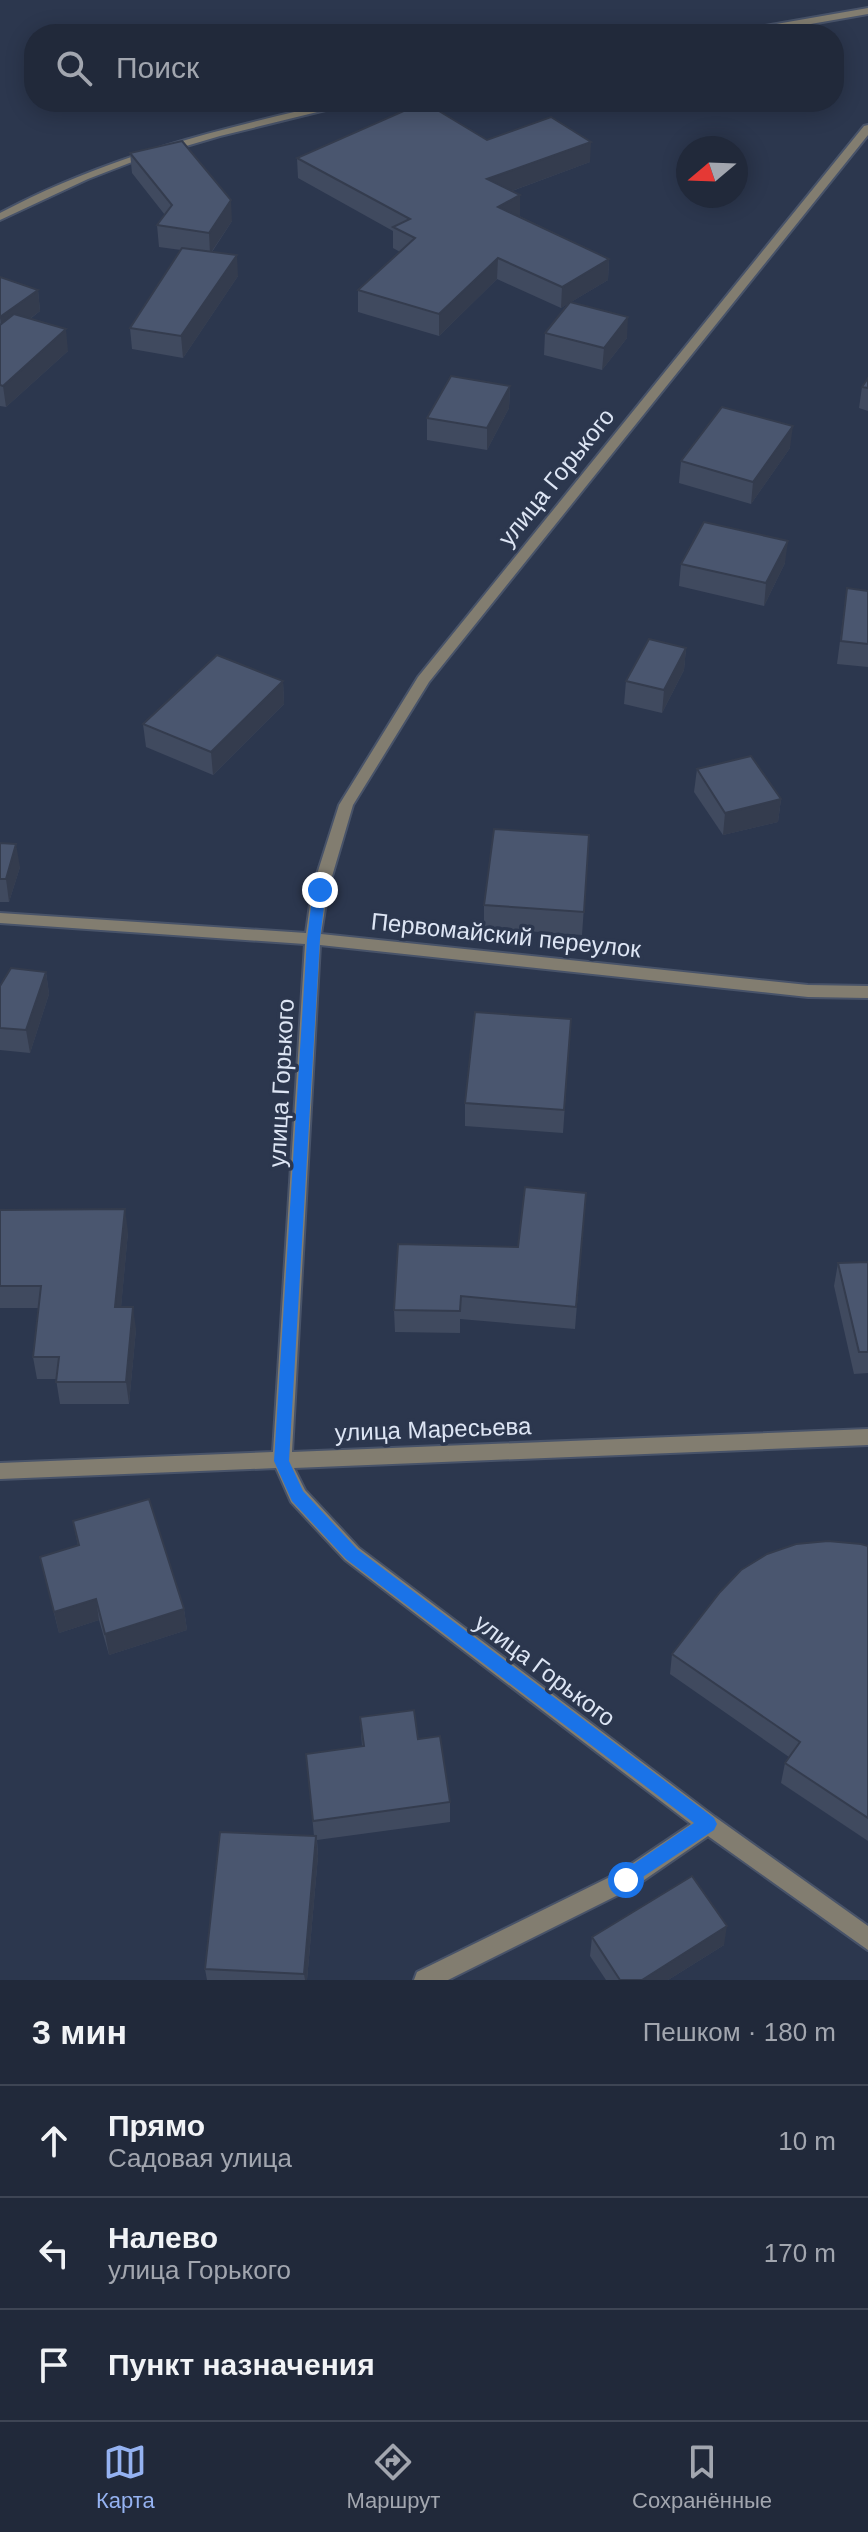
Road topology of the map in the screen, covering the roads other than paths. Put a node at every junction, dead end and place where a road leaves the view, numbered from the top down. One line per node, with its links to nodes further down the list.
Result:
1 (868, 11): 2 (street)
2 (794, 24)
3 (307, 112): 5 (street)
4 (868, 128): 7 (street, улица Горького)
5 (0, 217)
6 (0, 918): 7 (street, Первомайский переулок)
7 (313, 939): 8 (street, Первомайский переулок); 10 (street, улица Горького)
8 (865, 992)
9 (868, 1437): 10 (street, улица Маресьева)
10 (282, 1461): 11 (street, улица Маресьева); 12 (street, улица Горького)
11 (0, 1471)
12 (708, 1824): 13 (street, улица Горького); 14 (street)
13 (868, 1939)
14 (425, 1980)

